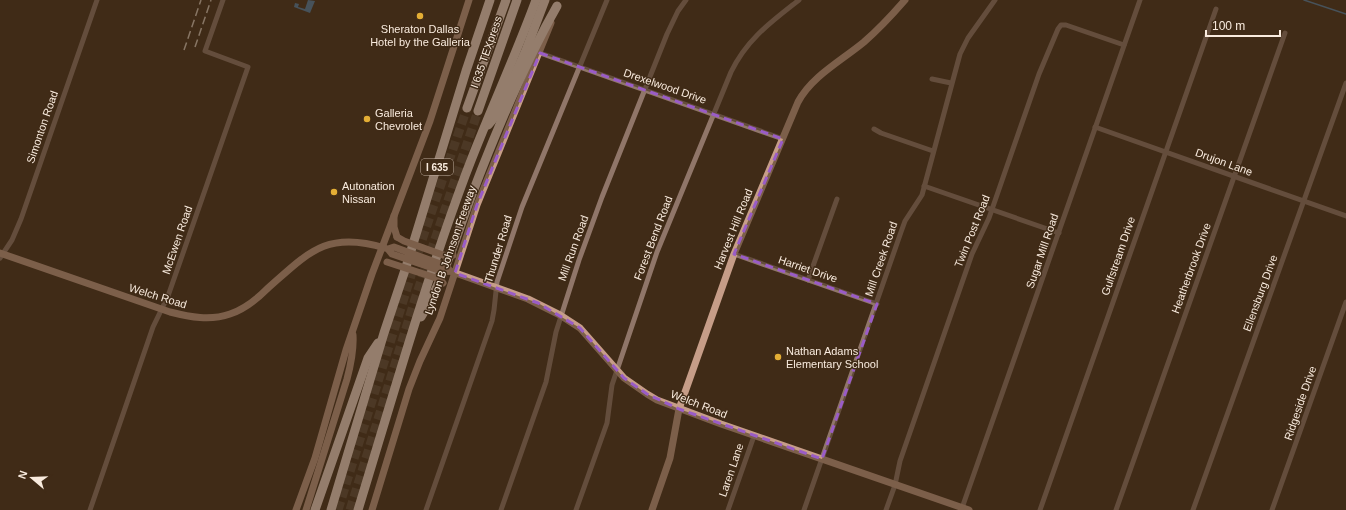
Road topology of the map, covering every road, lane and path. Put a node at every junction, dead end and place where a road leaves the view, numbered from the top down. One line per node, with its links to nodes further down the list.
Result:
1 (97, 0): 47 (street, Simonton Road)
2 (223, 0): 55 (street, McEwen Road)
3 (470, 0): 40 (street)
4 (483, 0): 19 (highway)
5 (490, 0): 19 (highway, I 635)
6 (506, 0): 27 (highway, I 635 TEXpress)
7 (517, 0): 28 (highway, I 635 TEXpress)
8 (536, 0): 32 (highway, Lyndon B Johnson Freeway / I 635)
9 (545, 0): 32 (highway)
10 (607, 0): 22 (street, Thunder Road)
11 (686, 0): 26 (street, Mill Run Road)
12 (799, 0): 29 (street, Forest Bend Road)
13 (905, 0): 33 (street, Harvest Hill Road)
14 (996, 0): 24 (street, Mill Creek Road)
15 (1140, 0): 20 (street, Sugar Mill Road)
16 (558, 3): 21 (street, Lyndon B Johnson Freeway); 57 (highway)
17 (1216, 9): 35 (street, Gulfstream Drive)
18 (1285, 33): 36 (street, Heatherbrook Drive)
19 (477, 36): 59 (highway, I 635)
20 (1124, 45): 30 (street, Sugar Mill Road); 41 (street, Twin Post Road)
21 (540, 54): 22 (street, Drexelwood Drive); 45 (street, Lyndon B Johnson Freeway)
22 (579, 67): 26 (street, Drexelwood Drive); 51 (street, Thunder Road)
23 (932, 79): 24 (street)
24 (951, 83): 34 (street, Mill Creek Road)
25 (1346, 83): 39 (street, Ellensburg Drive)
26 (646, 90): 29 (street, Drexelwood Drive); 56 (street, Mill Run Road)
27 (468, 108)
28 (478, 111)
29 (713, 113): 33 (street, Drexelwood Drive); 60 (street, Forest Bend Road)
30 (1095, 127): 35 (street, Drujon Lane); 43 (street, Sugar Mill Road)
31 (874, 129): 34 (street)
32 (482, 132): 57 (highway, Lyndon B Johnson Freeway / I 635)
33 (783, 139): 46 (street, Harvest Hill Road)
34 (933, 151): 37 (street, Mill Creek Road)
35 (1166, 152): 36 (street, Drujon Lane); 80 (street, Gulfstream Drive)
36 (1235, 176): 39 (street, Drujon Lane); 81 (street, Heatherbrook Drive)
37 (924, 186): 41 (street); 54 (street, Mill Creek Road)
38 (836, 199): 50 (street)
39 (1304, 201): 42 (street, Drujon Lane); 82 (street, Ellensburg Drive)
40 (395, 210): 44 (street); 45 (street, bridge)
41 (992, 210): 43 (street); 64 (street, Twin Post Road)
42 (1346, 216)
43 (1059, 233): 65 (street, Sugar Mill Road)
44 (384, 248): 48 (street, Welch Road, bridge); 49 (street); 55 (street, Welch Road)
45 (462, 250): 48 (street, Lyndon B Johnson Freeway)
46 (734, 254): 50 (street, Harriet Drive); 61 (street, Harvest Hill Road)
47 (1, 255): 55 (street, Welch Road)
48 (453, 272): 51 (street, Welch Road); 53 (street, Lyndon B Johnson Freeway)
49 (372, 274): 53 (street, bridge); 58 (street)
50 (808, 280): 54 (street, Harriet Drive)
51 (496, 288): 56 (street, Welch Road); 73 (street, Thunder Road)
52 (1346, 302): 83 (street, Ridgeside Drive)
53 (445, 304): 72 (street, Lyndon B Johnson Freeway)
54 (877, 304): 63 (street, Mill Creek Road)
55 (162, 310): 66 (street, McEwen Road)
56 (560, 315): 60 (street, Welch Road); 74 (street, Mill Run Road)
57 (414, 330): 71 (highway, Lyndon B Johnson Freeway / I 635)
58 (353, 331): 67 (street); 68 (street)
59 (384, 333): 69 (highway); 70 (highway, I 635)
60 (617, 370): 61 (street, Welch Road); 75 (street, Forest Bend Road)
61 (679, 409): 62 (street, Welch Road); 76 (street, Harvest Hill Road)
62 (754, 436): 63 (street, Welch Road); 77 (street, Laren Lane)
63 (822, 459): 64 (street, Welch Road); 78 (street, Mill Creek Road)
64 (895, 484): 65 (street, Welch Road); 79 (street, Twin Post Road)
65 (966, 509)
66 (90, 510)
67 (296, 510)
68 (306, 510)
69 (315, 510)
70 (331, 510)
71 (358, 510)
72 (372, 510)
73 (426, 510)
74 (501, 510)
75 (576, 510)
76 (652, 510)
77 (728, 510)
78 (804, 510)
79 (886, 510)
80 (1040, 510)
81 (1116, 510)
82 (1193, 510)
83 (1272, 510)

